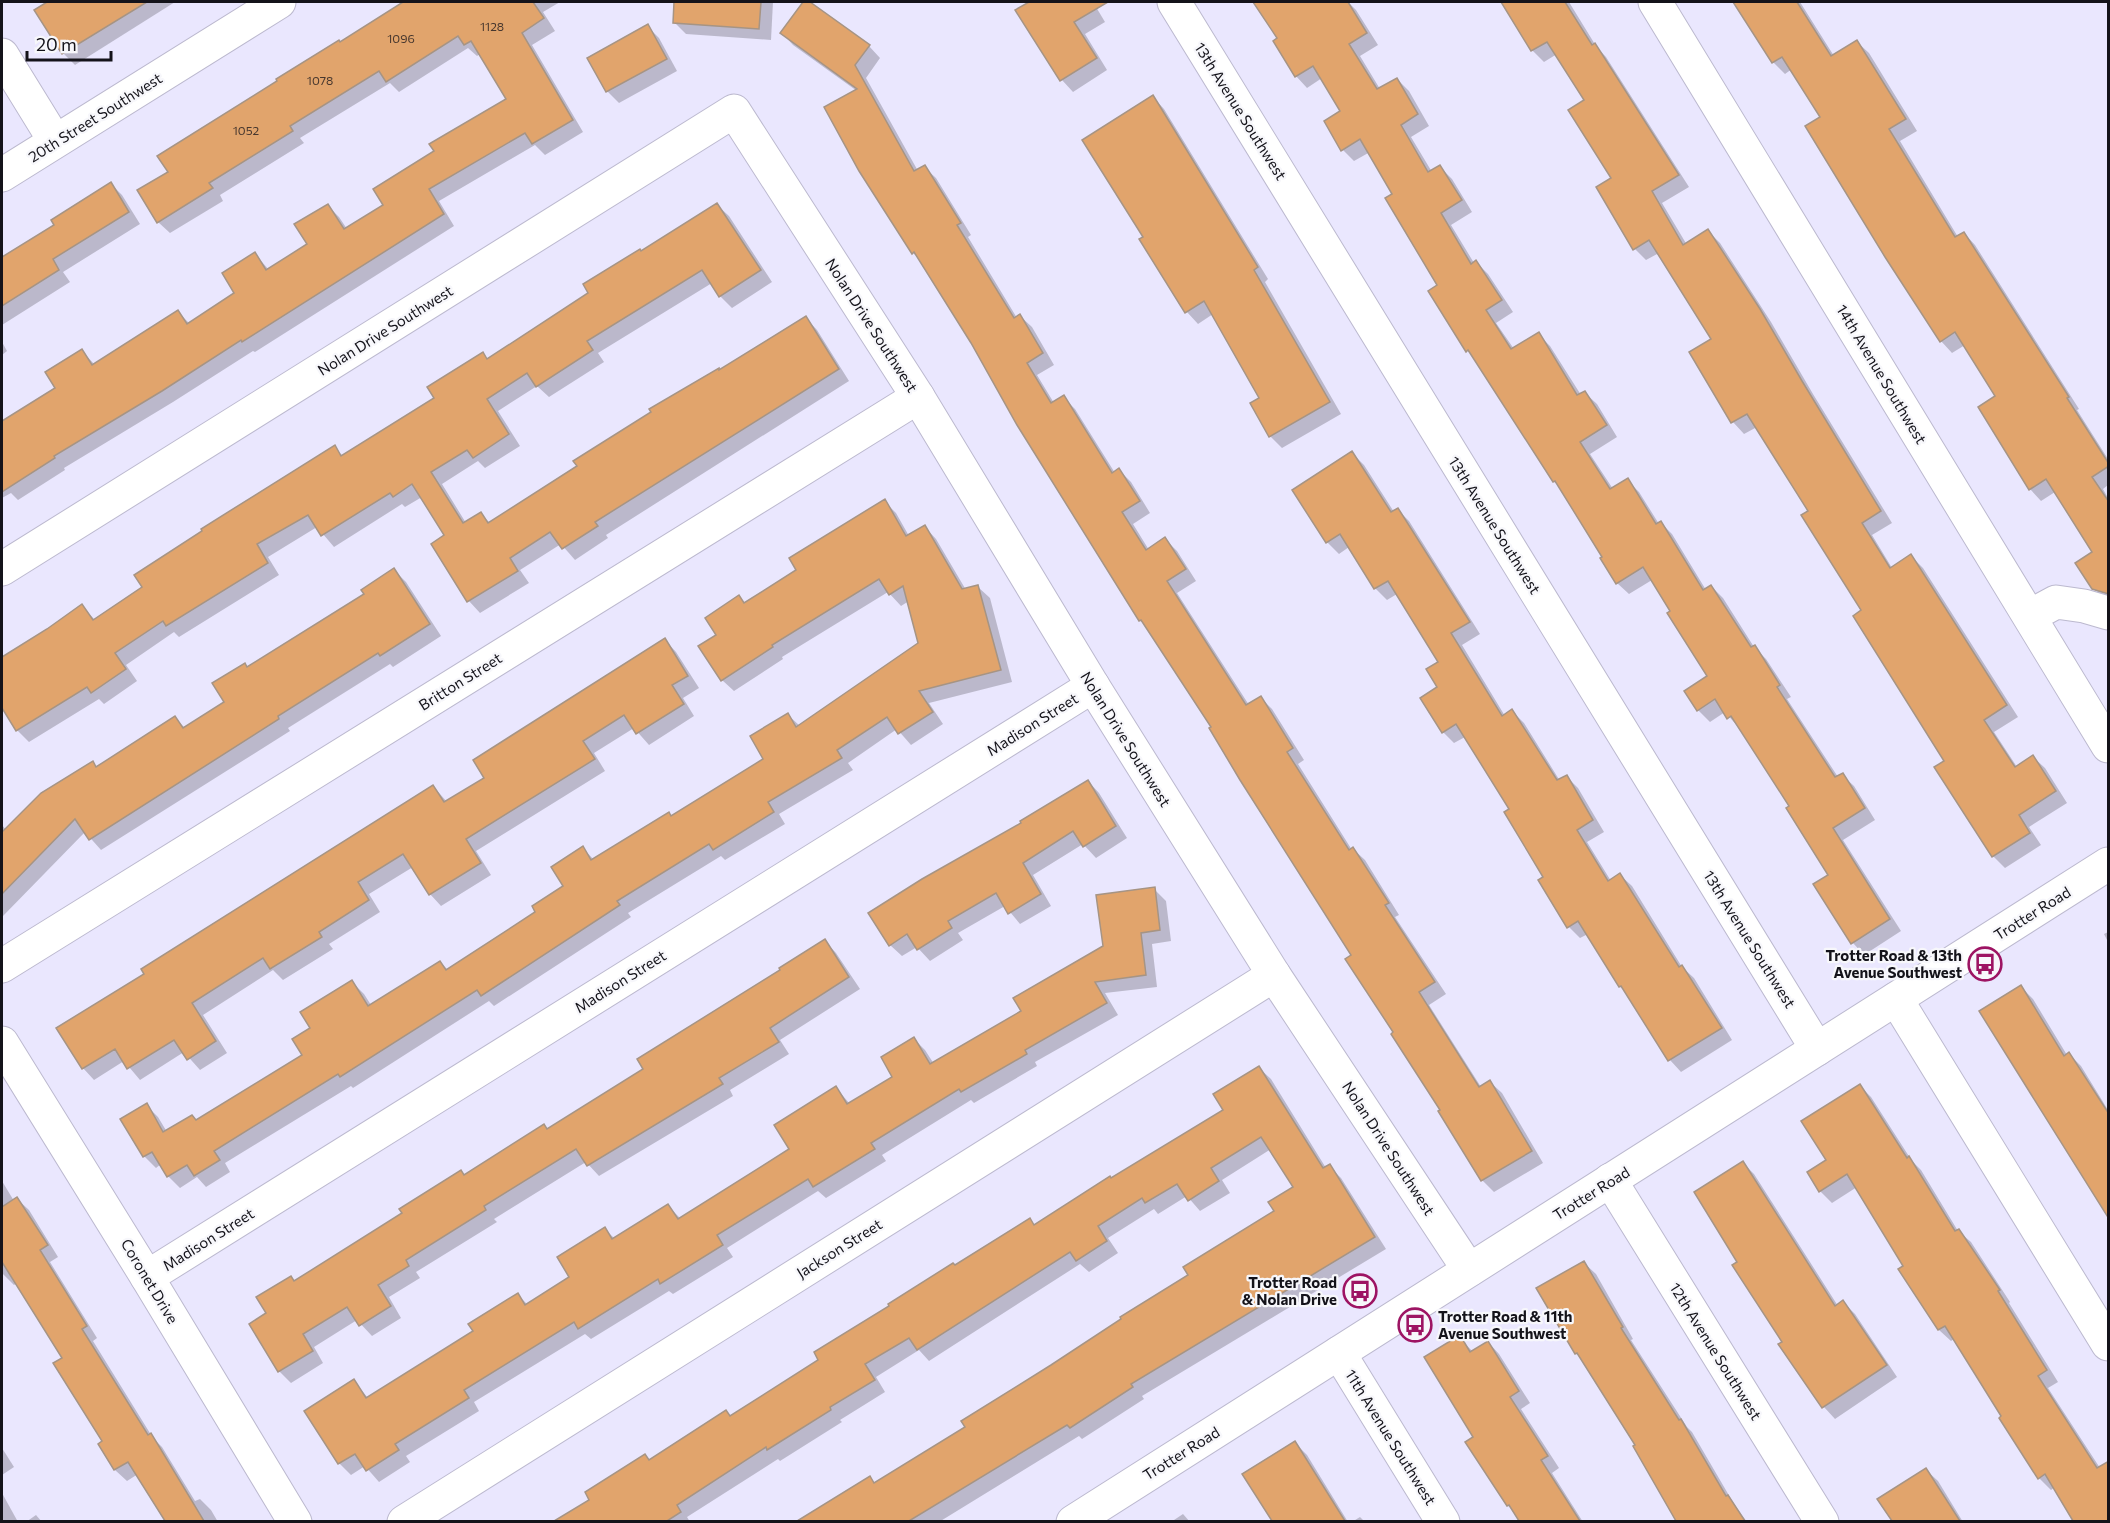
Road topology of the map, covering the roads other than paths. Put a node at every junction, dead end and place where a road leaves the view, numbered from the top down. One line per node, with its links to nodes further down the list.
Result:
1 (279, 2): 5 (street, 20th Street Southwest)
2 (1174, 2): 18 (street, 13th Avenue Southwest)
3 (1654, 2): 10 (street, 14th Avenue Southwest)
4 (2, 55): 5 (street)
5 (55, 141): 6 (street, 20th Street Southwest)
6 (2, 175)
7 (918, 397): 8 (street, Nolan Drive Southwest); 11 (street, Nolan Drive Southwest); 14 (street, Britton Street)
8 (2, 569)
9 (2109, 614): 10 (street)
10 (2030, 616): 12 (street, 14th Avenue Southwest)
11 (1093, 686): 15 (street, Nolan Drive Southwest); 21 (street, Madison Street)
12 (2109, 746)
13 (2109, 864): 16 (street, Trotter Road)
14 (2, 966)
15 (1274, 975): 20 (street, Nolan Drive Southwest); 25 (street, Jackson Street)
16 (1896, 999): 18 (street, Trotter Road); 22 (street)
17 (2, 1043): 21 (street, Coronet Drive)
18 (1817, 1049): 19 (street, Trotter Road)
19 (1610, 1180): 20 (street, Trotter Road); 28 (street, 12th Avenue Southwest)
20 (1469, 1270): 23 (street, Trotter Road)
21 (147, 1277): 24 (street, Coronet Drive)
22 (2109, 1344)
23 (1338, 1353): 26 (street, Trotter Road); 27 (street, 11th Avenue Southwest)
24 (295, 1521)
25 (404, 1521)
26 (1073, 1521)
27 (1443, 1521)
28 (1822, 1521)

